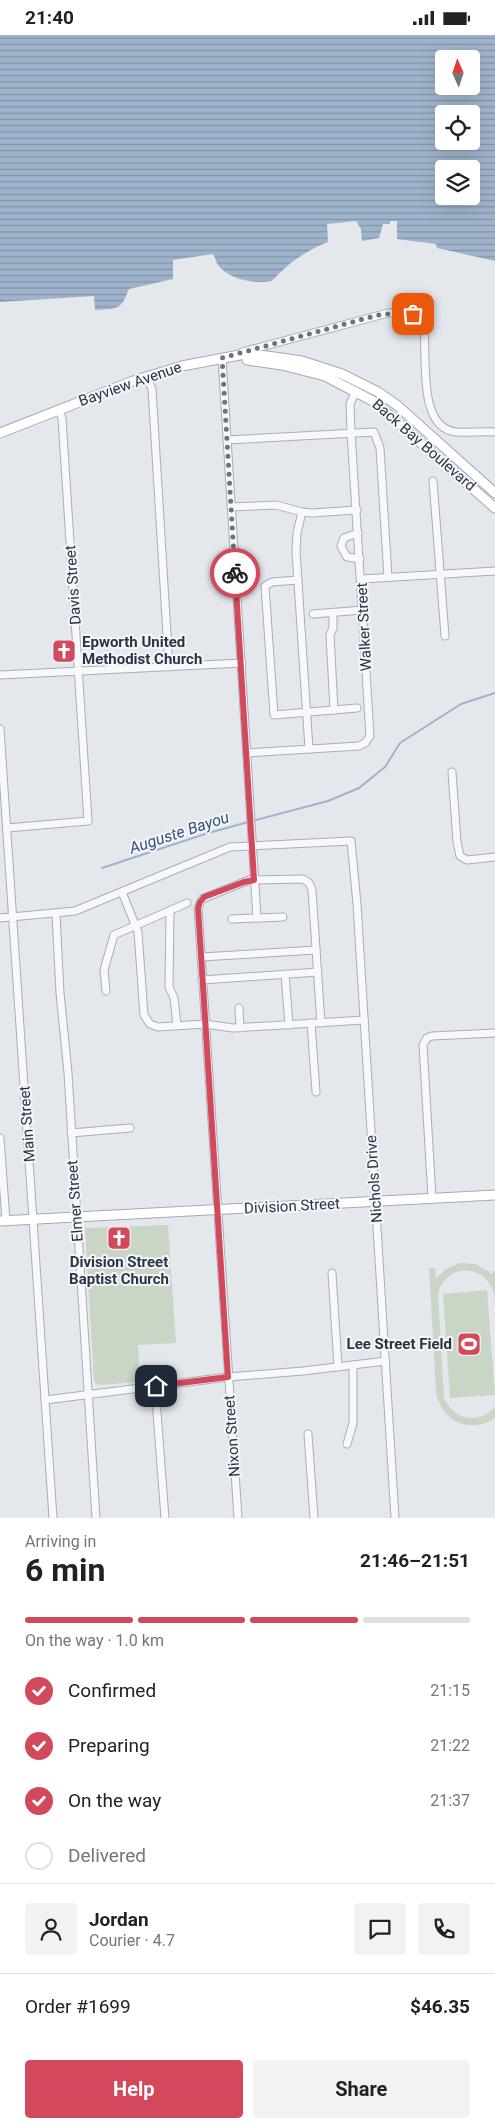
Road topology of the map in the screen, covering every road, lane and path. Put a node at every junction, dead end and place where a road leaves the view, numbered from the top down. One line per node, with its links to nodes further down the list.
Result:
1 (222, 358): 2 (main road, Bayview Avenue); 3 (main road, Back Bay Boulevard); 6 (street, Bayview Avenue); 8 (street); 10 (main road, Back Bay Boulevard)
2 (146, 376): 4 (main road, Bayview Avenue); 27 (street)
3 (356, 391): 5 (street, Walker Street); 12 (main road, Back Bay Boulevard)
4 (59, 409): 7 (main road, Bayview Avenue); 28 (street, Davis Street)
5 (351, 432): 8 (street); 13 (street, Walker Street); 19 (street)
6 (495, 432)
7 (0, 433)
8 (227, 441): 11 (street)
9 (433, 481): 18 (street)
10 (495, 493)
11 (231, 507): 14 (street); 26 (street)
12 (495, 507)
13 (357, 510): 14 (street); 15 (street, Walker Street)
14 (302, 512): 21 (street)
15 (358, 533): 16 (street, Walker Street); 16 (street)
16 (360, 559): 20 (street, Walker Street)
17 (495, 571): 18 (street)
18 (440, 574): 19 (street); 25 (street)
19 (388, 577): 20 (street)
20 (362, 579): 22 (street, Walker Street)
21 (298, 581): 32 (street); 32 (street)
22 (363, 611): 23 (street); 34 (street, Walker Street)
23 (333, 613): 24 (street); 31 (street)
24 (313, 614)
25 (445, 636)
26 (242, 663): 27 (street); 35 (street)
27 (170, 667): 28 (street)
28 (79, 671): 29 (street); 37 (street, Davis Street)
29 (0, 675)
30 (357, 708): 31 (street)
31 (334, 710): 32 (street)
32 (307, 713): 34 (street)
33 (0, 729): 37 (street, Main Street)
34 (310, 749): 35 (street, Walker Street)
35 (247, 753): 38 (street)
36 (452, 772): 39 (street)
37 (7, 828): 47 (street, Main Street)
38 (252, 845): 41 (street); 42 (street); 59 (street, Nichols Drive)
39 (494, 857): 40 (street)
40 (495, 866)
41 (254, 880): 49 (street); 52 (street); 53 (street, Nixon Street)
42 (122, 892): 45 (street); 51 (street)
43 (187, 903): 44 (street)
44 (170, 911): 51 (street); 63 (street)
45 (56, 914): 47 (street); 69 (street, Elmer Street)
46 (0, 917): 47 (street)
47 (11, 917): 76 (street, Main Street)
48 (283, 917): 49 (street)
49 (257, 918): 50 (street)
50 (232, 919)
51 (136, 926): 57 (street); 63 (street)
52 (316, 950): 53 (street); 54 (street)
53 (201, 957): 56 (street, Nixon Street)
54 (318, 972): 55 (street); 61 (street)
55 (285, 974): 56 (street); 64 (street)
56 (202, 980): 62 (street, Nixon Street)
57 (106, 991)
58 (239, 1008): 65 (street)
59 (364, 1020): 61 (street); 73 (street, Nichols Drive)
60 (311, 1023): 61 (street); 64 (street); 67 (street)
61 (321, 1023)
62 (205, 1024): 63 (street); 65 (street); 74 (street, Nixon Street)
63 (177, 1025)
64 (289, 1025): 65 (street)
65 (240, 1028)
66 (495, 1033): 72 (street)
67 (316, 1092)
68 (130, 1128): 69 (street)
69 (71, 1133): 75 (street, Elmer Street)
70 (0, 1138): 77 (street)
71 (495, 1195): 72 (main road, Division Street)
72 (432, 1199): 73 (main road, Division Street)
73 (375, 1201): 74 (main road, Division Street); 79 (street, Nichols Drive)
74 (217, 1210): 75 (main road, Division Street); 82 (street, Nixon Street)
75 (76, 1217): 76 (main road, Division Street); 84 (street, Elmer Street)
76 (33, 1220): 77 (main road, Division Street); 85 (street, Main Street)
77 (3, 1221)
78 (332, 1273): 81 (street)
79 (386, 1361): 80 (street); 93 (street, Nichols Drive)
80 (353, 1365): 81 (street); 87 (street)
81 (338, 1367): 82 (street)
82 (228, 1377): 83 (street); 91 (street, Nixon Street)
83 (156, 1386): 84 (street); 90 (street)
84 (89, 1395): 85 (street); 89 (street, Elmer Street)
85 (45, 1399): 88 (street, Main Street)
86 (308, 1434): 92 (street)
87 (348, 1444)
88 (53, 1518)
89 (96, 1518)
90 (165, 1518)
91 (238, 1518)
92 (314, 1518)
93 (394, 1518)

